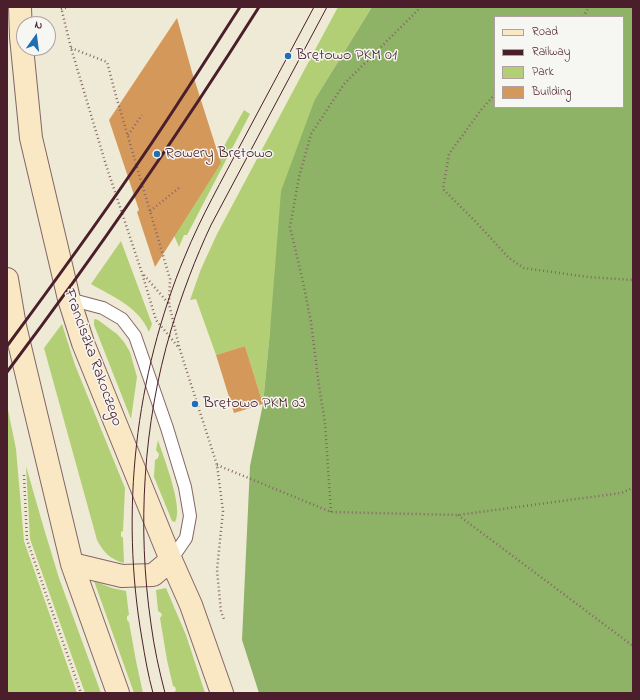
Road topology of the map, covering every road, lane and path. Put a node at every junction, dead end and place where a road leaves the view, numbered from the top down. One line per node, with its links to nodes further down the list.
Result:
1 (20, 7): 16 (main road, Franciszka Rakoczego)
2 (69, 7): 5 (path)
3 (420, 7): 22 (path)
4 (589, 7): 6 (path)
5 (61, 8): 7 (path)
6 (584, 16)
7 (72, 48): 10 (path); 13 (path)
8 (494, 95): 15 (path)
9 (142, 115): 10 (path)
10 (128, 135): 12 (path)
11 (178, 188): 12 (path)
12 (150, 211): 17 (path)
13 (142, 273): 17 (path); 18 (path)
14 (7, 279): 25 (main road)
15 (633, 280)
16 (69, 299): 24 (main road, Franciszka Rakoczego); 24 (lane)
17 (169, 304): 18 (path)
18 (180, 350): 19 (path)
19 (218, 465): 22 (path); 26 (path)
20 (24, 473): 28 (path)
21 (633, 488): 23 (path)
22 (331, 512): 23 (path)
23 (458, 515): 27 (path)
24 (171, 560): 25 (main road); 30 (main road, Franciszka Rakoczego)
25 (72, 564): 29 (main road)
26 (224, 619)
27 (633, 646)
28 (81, 693)
29 (118, 693)
30 (222, 693)

